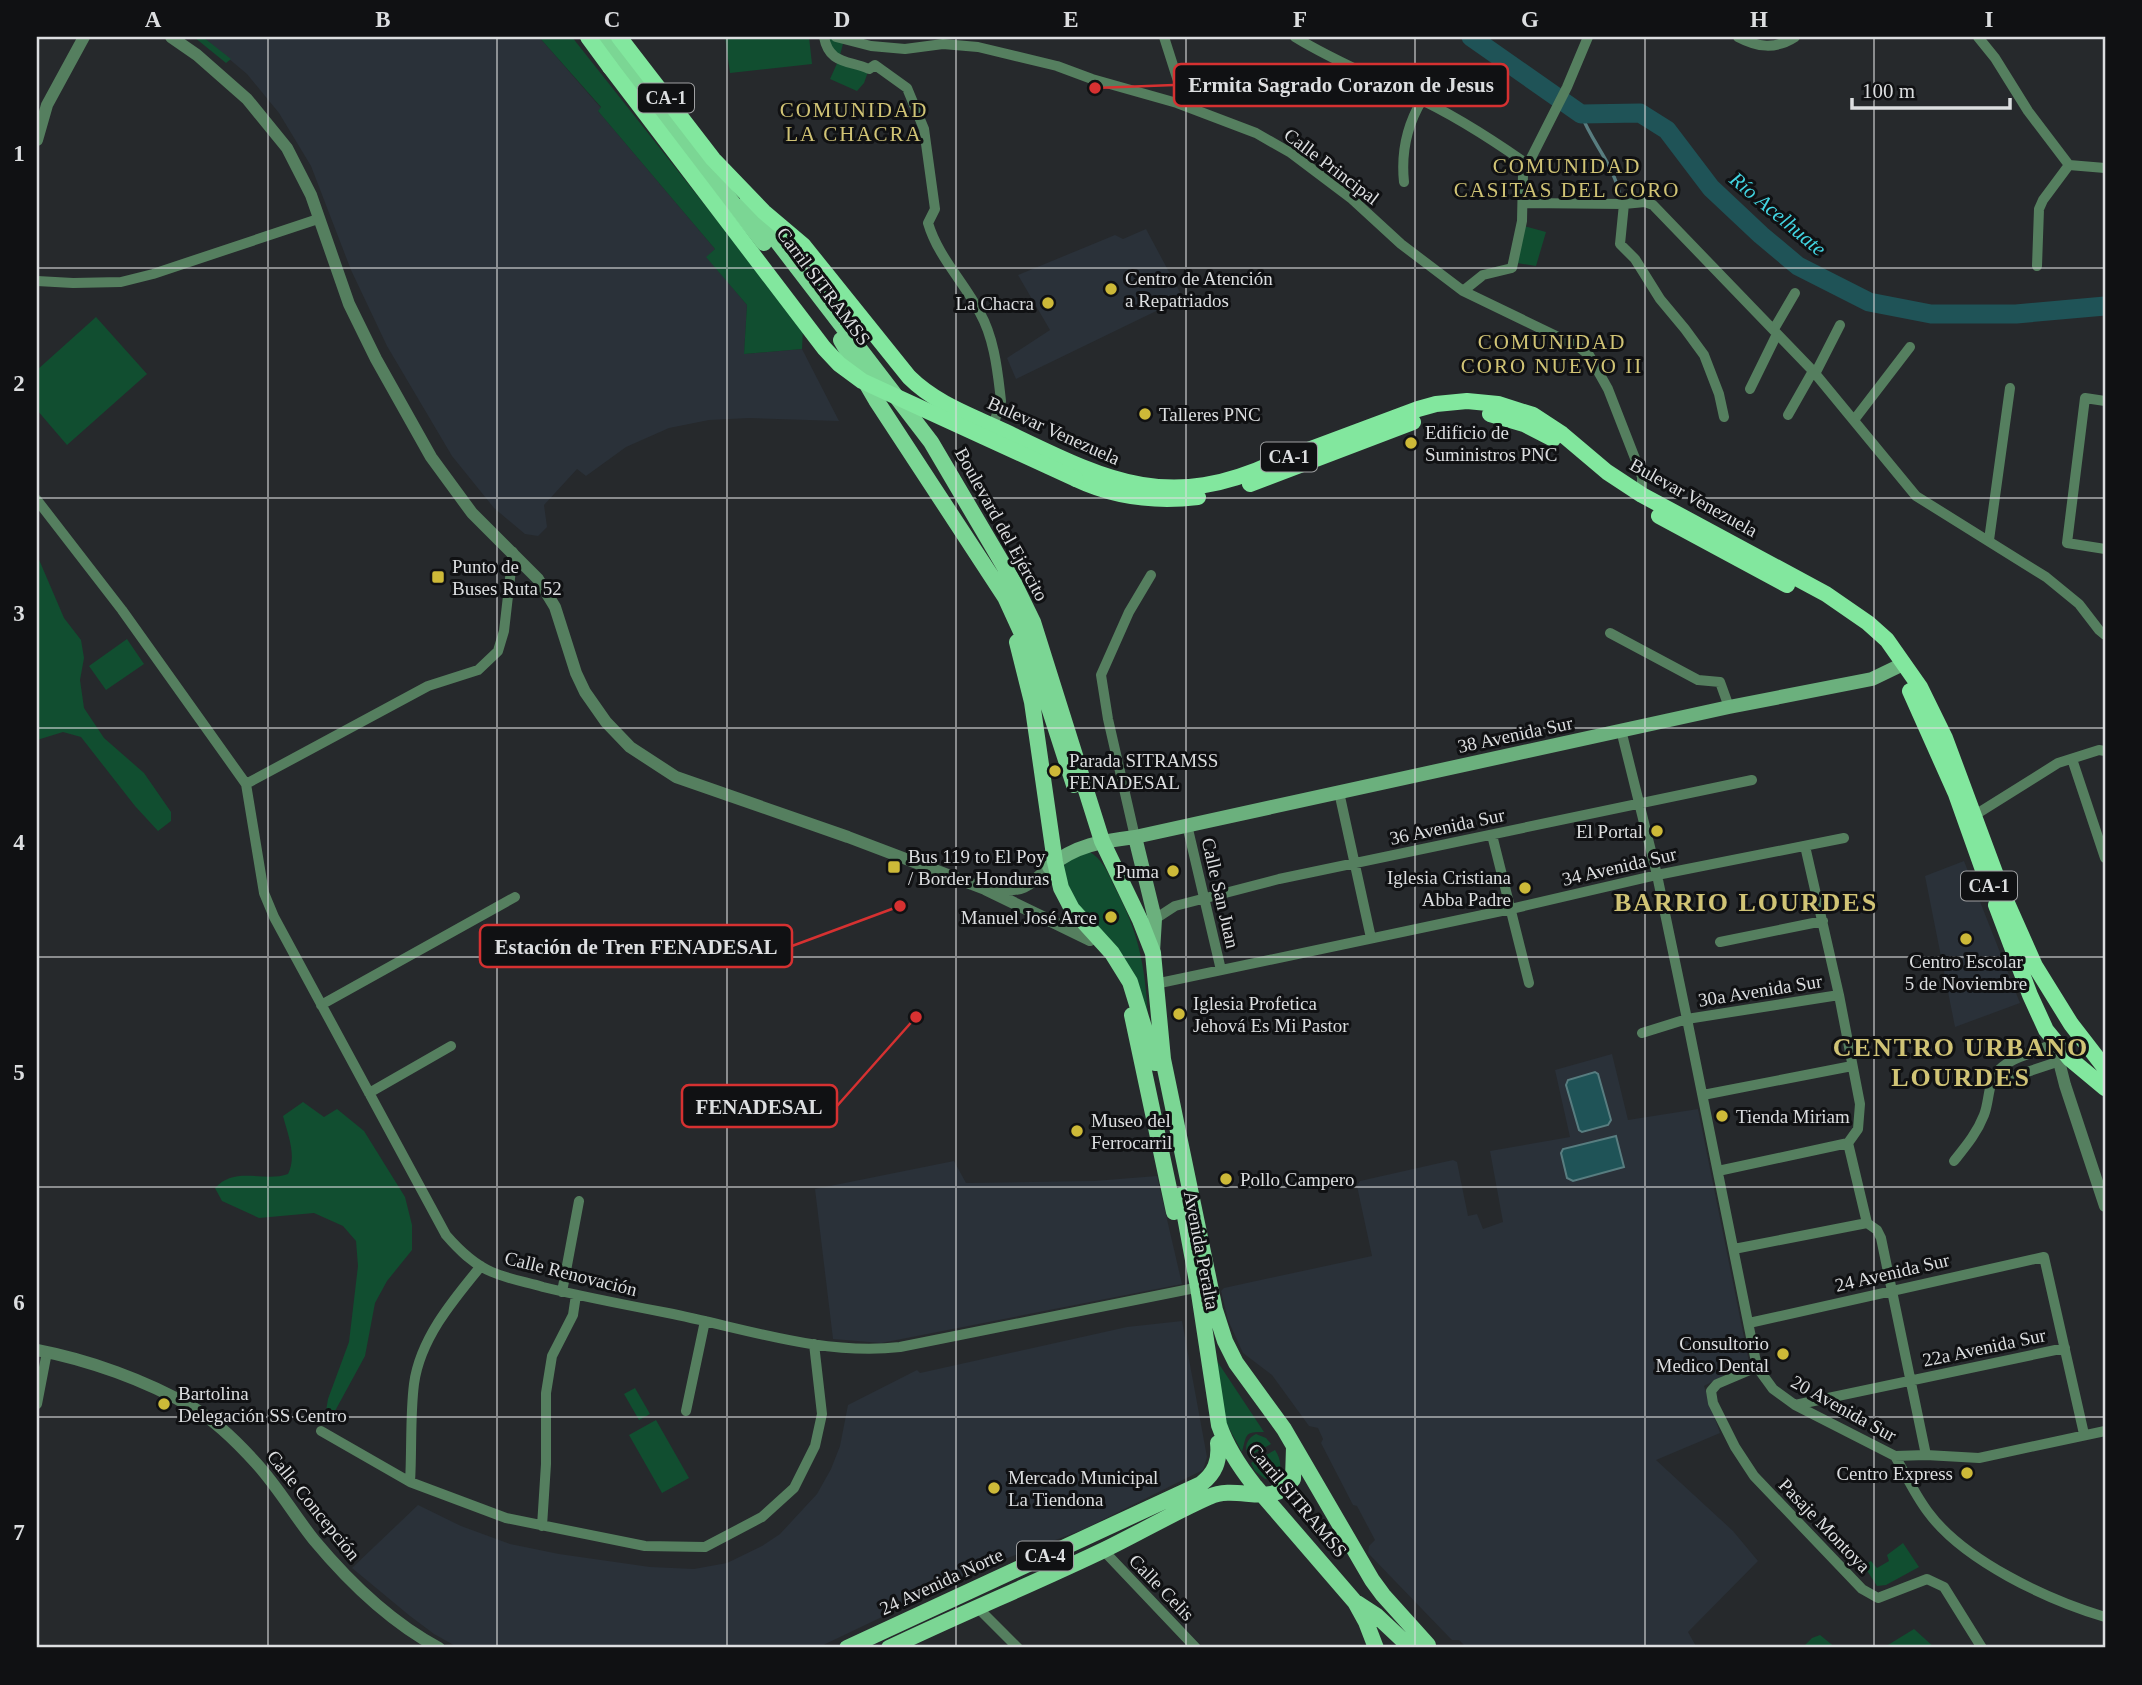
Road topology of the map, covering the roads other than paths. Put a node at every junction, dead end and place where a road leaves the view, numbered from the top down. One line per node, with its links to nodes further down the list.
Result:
1 (84, 37): 15 (street)
2 (171, 37): 23 (street)
3 (619, 37): 16 (highway, Boulevard del Ejército / CA-1)
4 (824, 37): 38 (street)
5 (836, 37): 14 (street, Calle Principal)
6 (1164, 37): 14 (street)
7 (1295, 37): 13 (street)
8 (1588, 37): 17 (street)
9 (1738, 37): 10 (street)
10 (1795, 37)
11 (1978, 37): 18 (street)
12 (593, 40): 39 (highway, Boulevard del Ejército / CA-1, bridge); 45 (main road, Carril SITRAMSS)
13 (1422, 100): 17 (street); 20 (street)
14 (1186, 106): 26 (street, Calle Principal)
15 (37, 140)
16 (713, 159): 38 (highway, Bulevar Venezuela / CA-1); 65 (main road, Boulevard del Ejército)
17 (1527, 164): 21 (street)
18 (2069, 165): 19 (street); 24 (street)
19 (2105, 168)
20 (1404, 182)
21 (1524, 203): 22 (street); 26 (street)
22 (1624, 204): 29 (street); 36 (street)
23 (318, 219): 25 (street); 44 (street)
24 (2037, 266)
25 (37, 281)
26 (1463, 290): 40 (street, Calle Principal)
27 (1795, 293): 29 (street)
28 (1840, 325): 31 (street)
29 (1775, 332): 31 (street); 32 (street)
30 (1910, 347): 37 (street)
31 (1814, 372): 35 (street); 37 (street)
32 (1750, 388)
33 (2010, 388): 42 (street)
34 (2105, 401): 43 (street)
35 (1788, 415)
36 (1724, 417)
37 (1854, 420): 42 (street)
38 (993, 426): 40 (highway, Bulevar Venezuela / CA-1)
39 (1076, 479): 50 (highway, Bulevar Venezuela / CA-1)
40 (1642, 495): 49 (highway, Bulevar Venezuela / CA-1)
41 (37, 500): 57 (street)
42 (1989, 540): 48 (street)
43 (2105, 549)
44 (513, 552): 57 (street); 71 (street)
45 (992, 575): 65 (main road, Carril SITRAMSS); 69 (main road, Carril SITRAMSS)
46 (1151, 576): 63 (street)
47 (1610, 633): 52 (street)
48 (2105, 635)
49 (1886, 640): 50 (highway); 51 (highway, Bulevar Venezuela / CA-1)
50 (1898, 666): 51 (highway); 52 (main road, 38 Avenida Sur); 89 (highway, Bulevar Venezuela / CA-1)
51 (1920, 688): 60 (highway, Bulevar Venezuela / CA-1)
52 (1729, 707): 53 (main road, 38 Avenida Sur)
53 (1621, 730): 58 (main road, 38 Avenida Sur); 59 (street)
54 (2105, 751): 55 (street)
55 (2072, 759): 60 (street); 67 (street)
56 (1752, 780): 59 (street, 36 Avenida Sur)
57 (246, 784): 85 (street, Calle Renovación)
58 (1339, 792): 61 (main road, 38 Avenida Sur); 68 (street)
59 (1639, 803): 62 (street, 36 Avenida Sur); 70 (street)
60 (1975, 815): 88 (highway, Bulevar Venezuela / CA-1)
61 (1187, 825): 63 (main road, 38 Avenida Sur); 73 (street, Calle San Juan)
62 (1492, 835): 68 (street, 36 Avenida Sur); 74 (street)
63 (1135, 837): 65 (main road); 75 (main road, Avenida Peralta)
64 (1844, 838): 66 (street, 34 Avenida Sur)
65 (1098, 842): 69 (main road); 80 (main road, Avenida Peralta); 91 (main road, Carril SITRAMSS)
66 (1805, 846): 70 (street, 34 Avenida Sur); 76 (street)
67 (2105, 858)
68 (1353, 863): 73 (street, 36 Avenida Sur); 77 (street)
69 (1052, 864): 71 (street); 78 (main road, Avenida Peralta); 91 (main road, Carril SITRAMSS)
70 (1657, 875): 74 (street, 34 Avenida Sur); 86 (street)
71 (985, 889): 78 (street)
72 (515, 897): 85 (street)
73 (1205, 897): 75 (street, 36 Avenida Sur); 81 (street, Calle San Juan)
74 (1511, 909): 77 (street, 34 Avenida Sur); 82 (street)
75 (1155, 919): 80 (main road, Avenida Peralta)
76 (1823, 921): 79 (street); 84 (street)
77 (1371, 938): 81 (street, 34 Avenida Sur)
78 (1090, 940): 107 (main road, Avenida Peralta)
79 (1720, 942)
80 (1153, 953): 83 (main road, Avenida Peralta)
81 (1221, 970): 83 (street, 34 Avenida Sur)
82 (1529, 983)
83 (1156, 984): 125 (main road, Avenida Peralta)
84 (1839, 995): 86 (street, 30a Avenida Sur); 93 (street)
85 (321, 1005): 97 (street, Calle Renovación)
86 (1688, 1019): 87 (street, 30a Avenida Sur); 98 (street)
87 (1642, 1033)
88 (2081, 1036): 89 (highway); 94 (highway, Bulevar Venezuela / CA-1)
89 (2054, 1042): 92 (highway, Bulevar Venezuela / CA-1); 95 (street)
90 (451, 1046): 97 (street)
91 (1153, 1052): 107 (main road, Carril SITRAMSS)
92 (2064, 1060): 95 (street); 96 (highway, Bulevar Venezuela / CA-1); 103 (street)
93 (1852, 1066): 98 (street); 99 (street)
94 (2105, 1069)
95 (1994, 1077): 100 (street)
96 (2105, 1088)
97 (369, 1093): 106 (street, Calle Renovación)
98 (1703, 1096): 101 (street)
99 (1848, 1143): 101 (street); 104 (street)
100 (1954, 1161)
101 (1718, 1171): 105 (street)
102 (579, 1201): 109 (street)
103 (2105, 1206)
104 (1867, 1223): 105 (street); 108 (street)
105 (1734, 1249): 112 (street)
106 (481, 1266): 109 (street, Calle Renovación); 129 (street)
107 (1194, 1288): 113 (street, Calle Renovación); 124 (main road, Avenida Peralta); 128 (main road, Carril SITRAMSS); 130 (main road, Carril SITRAMSS)
108 (1893, 1290): 112 (street, 24 Avenida Sur); 114 (street, 24 Avenida Sur); 117 (street)
109 (562, 1292): 110 (street, Calle Renovación)
110 (576, 1295): 111 (street, Calle Renovación); 131 (street)
111 (705, 1321): 113 (street, Calle Renovación); 120 (street)
112 (1749, 1323): 116 (street)
113 (814, 1344): 131 (street)
114 (2065, 1348): 117 (street, 22a Avenida Sur); 123 (street)
115 (42, 1351): 118 (street); 139 (street, Calle Concepción)
116 (1756, 1367): 119 (street, 20 Avenida Sur); 148 (street, Pasaje Montoya)
117 (1911, 1380): 119 (street, 22a Avenida Sur); 126 (street)
118 (37, 1404)
119 (1795, 1405): 127 (street, 20 Avenida Sur)
120 (686, 1410)
121 (321, 1431): 129 (street)
122 (2105, 1431): 123 (street, 20 Avenida Sur)
123 (2084, 1434): 126 (street, 20 Avenida Sur)
124 (1218, 1443): 130 (main road, Avenida Peralta); 140 (main road, 24 Avenida Norte / CA-4)
125 (1294, 1446): 128 (main road); 138 (main road, Avenida Peralta)
126 (1926, 1455): 127 (street, 20 Avenida Sur)
127 (1895, 1456): 137 (street)
128 (1294, 1465): 130 (main road, 24 Avenida Norte); 136 (main road, Carril SITRAMSS)
129 (410, 1482): 131 (street)
130 (1258, 1495): 132 (main road, 24 Avenida Norte / CA-4); 133 (main road, Avenida Peralta); 134 (main road, Carril SITRAMSS)
131 (542, 1526)
132 (1103, 1550): 135 (main road, 24 Avenida Norte / CA-4); 143 (street, Calle Celis)
133 (1334, 1588): 134 (main road, Avenida Peralta); 144 (main road)
134 (1355, 1602): 136 (main road, Avenida Peralta); 145 (main road, Carril SITRAMSS)
135 (976, 1606): 141 (main road, 24 Avenida Norte / CA-4); 142 (street)
136 (1377, 1616): 146 (main road, Carril SITRAMSS); 147 (main road, Avenida Peralta)
137 (2105, 1618)
138 (1429, 1647)
139 (439, 1648)
140 (847, 1648)
141 (889, 1648)
142 (1018, 1648)
143 (1196, 1648)
144 (1366, 1648)
145 (1376, 1648)
146 (1383, 1648)
147 (1411, 1648)
148 (1982, 1648)

